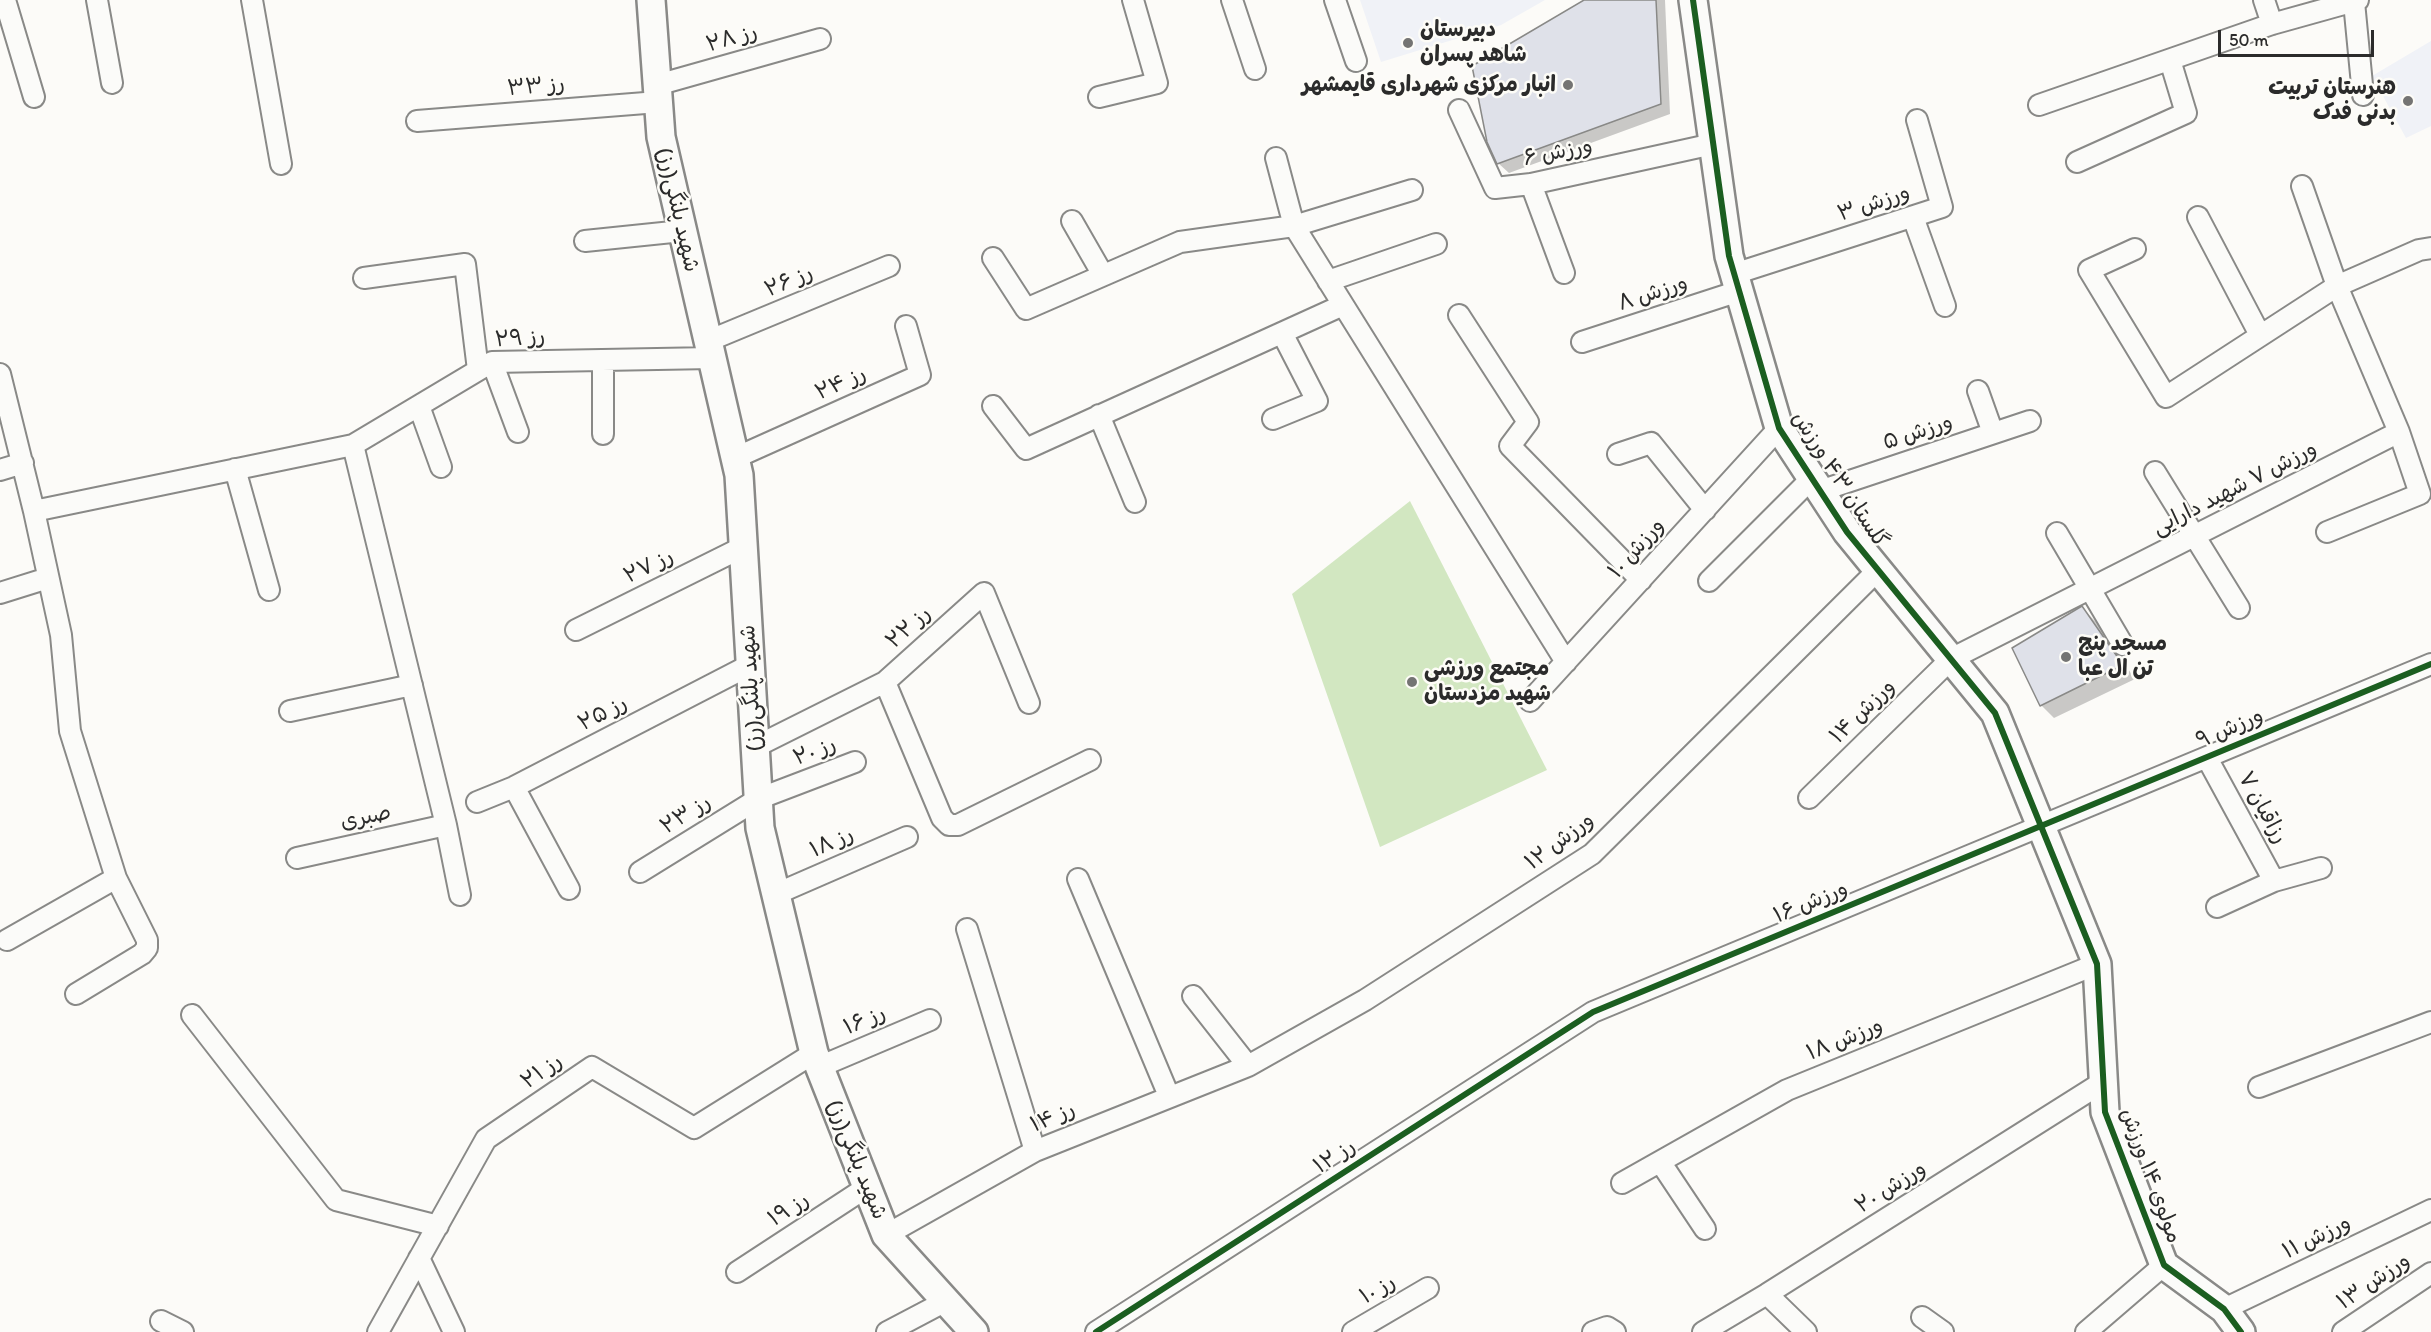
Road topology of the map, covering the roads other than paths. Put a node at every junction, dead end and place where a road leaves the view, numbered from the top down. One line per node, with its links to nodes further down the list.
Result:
1 (5, 0): 19 (street)
2 (97, 0): 16 (street)
3 (252, 0): 28 (street)
4 (651, 0): 17 (street, شهید پلنگی(رز))
5 (1133, 0): 20 (street)
6 (1232, 0): 15 (street)
7 (1335, 0): 14 (street)
8 (1693, 0): 25 (street, گلستان ۴۳ ورزش)
9 (2264, 0): 11 (street)
10 (2356, 1): 11 (street); 18 (street)
11 (2272, 24): 13 (street)
12 (820, 39): 17 (street, رز ۲۸)
13 (2170, 60): 21 (street); 27 (street)
14 (1356, 61)
15 (1255, 69)
16 (112, 83)
17 (658, 94): 24 (street, رز ۳۳); 36 (street, شهید پلنگی(رز))
18 (2363, 95)
19 (34, 97)
20 (1099, 97)
21 (2039, 105)
22 (1460, 110): 29 (street, ورزش ۶)
23 (1917, 120): 32 (street, ورزش ۳)
24 (417, 121)
25 (1713, 144): 29 (street, ورزش ۶); 47 (street, گلستان ۴۳ ورزش)
26 (1276, 158): 35 (street)
27 (2077, 162)
28 (281, 164)
29 (1531, 184): 43 (street)
30 (2302, 186): 48 (street)
31 (1412, 190): 35 (street)
32 (1913, 217): 47 (street, ورزش ۳); 50 (street)
33 (2198, 217): 54 (street)
34 (1072, 221): 44 (street)
35 (1293, 226): 44 (street); 46 (street)
36 (682, 231): 37 (street); 56 (street, شهید پلنگی(رز))
37 (585, 241)
38 (1436, 244): 46 (street)
39 (2431, 248): 48 (street)
40 (2134, 249): 54 (street)
41 (993, 258): 44 (street)
42 (889, 266): 56 (street, رز ۲۶)
43 (1563, 273)
44 (1103, 275)
45 (364, 278): 58 (street)
46 (1328, 281): 49 (street)
47 (1737, 283): 55 (street, ورزش ۸); 66 (street, گلستان ۴۳ ورزش)
48 (2337, 286): 54 (street); 68 (street)
49 (1343, 305): 53 (street); 98 (street)
50 (1946, 306)
51 (1459, 315): 89 (street)
52 (906, 326): 73 (street, رز ۲۴)
53 (1282, 333): 63 (street); 64 (street)
54 (2260, 335)
55 (1582, 342)
56 (710, 350): 57 (street, رز ۲۹); 73 (street, شهید پلنگی(رز))
57 (603, 360): 58 (street, رز ۲۹); 70 (street)
58 (485, 366): 61 (street, رز ۲۹); 67 (street)
59 (0, 374): 74 (street)
60 (1978, 392): 69 (street)
61 (418, 406): 71 (street, رز ۲۹); 75 (street)
62 (993, 406): 63 (street)
63 (1099, 415): 80 (street)
64 (1273, 419)
65 (2030, 421): 69 (street, ورزش ۵)
66 (1779, 428): 79 (street, گلستان ۴۳ ورزش); 81 (street, ورزش ۱۰)
67 (519, 432)
68 (2399, 432): 83 (street); 85 (street, ورزش ۷ شهید دارایی)
69 (1994, 433): 79 (street, ورزش ۵)
70 (603, 434)
71 (353, 445): 76 (street, رز ۲۹); 102 (street)
72 (1618, 454): 81 (street)
73 (735, 458): 86 (street, شهید پلنگی(رز))
74 (23, 463): 77 (street); 82 (street)
75 (441, 467)
76 (235, 469): 82 (street, رز ۲۹); 91 (street)
77 (0, 470)
78 (2155, 472): 85 (street)
79 (1816, 484): 87 (street, گلستان ۴۳ ورزش); 90 (street)
80 (1135, 502)
81 (1705, 510): 89 (street, ورزش ۱۰)
82 (34, 511): 88 (street)
83 (2327, 532)
84 (2056, 533): 92 (street)
85 (2195, 536): 92 (street, ورزش ۷ شهید دارایی); 94 (street)
86 (743, 547): 95 (street, رز ۲۷); 100 (street, شهید پلنگی(رز))
87 (1878, 570): 97 (street, گلستان ۴۳ ورزش); 137 (street, ورزش ۱۲)
88 (48, 578): 93 (street); 120 (street)
89 (1641, 580): 98 (street, ورزش ۱۰)
90 (1709, 581)
91 (269, 590)
92 (2091, 591): 96 (street); 97 (street, ورزش ۷ شهید دارایی)
93 (0, 593)
94 (2239, 608)
95 (576, 630)
96 (2122, 645)
97 (1951, 659): 111 (street, ورزش ۱۴); 115 (street, گلستان ۴۳ ورزش)
98 (1566, 662): 103 (street, ورزش ۱۰)
99 (2431, 664): 107 (street, ورزش ۹)
100 (750, 665): 106 (street, شهید پلنگی(رز)); 110 (street, رز ۲۵)
101 (885, 682): 104 (street, رز ۲۲); 106 (street, رز ۲۲); 108 (street)
102 (412, 685): 105 (street); 114 (street)
103 (1530, 701)
104 (1029, 703)
105 (290, 711)
106 (755, 747): 112 (street, شهید پلنگی(رز))
107 (2207, 758): 115 (street, ورزش ۹); 122 (street, رزاقیان ۷)
108 (1090, 760)
109 (855, 762): 112 (street, رز ۲۰)
110 (514, 788): 113 (street, رز ۲۵); 123 (street)
111 (1809, 798)
112 (758, 799): 119 (street, رز ۲۳); 124 (street, شهید پلنگی(رز))
113 (477, 802)
114 (446, 825): 117 (street, صبری); 125 (street)
115 (2042, 827): 129 (street, مولوی ۱۴ ورزش); 132 (street, ورزش ۱۶)
116 (907, 837): 124 (street, رز ۱۸)
117 (297, 858)
118 (2321, 868): 122 (street)
119 (640, 872)
120 (116, 879): 128 (street); 130 (street)
121 (1078, 879): 140 (street)
122 (2274, 881): 126 (street)
123 (569, 888)
124 (776, 894): 136 (street, شهید پلنگی(رز))
125 (460, 895)
126 (2217, 907)
127 (967, 929): 141 (street)
128 (7, 940)
129 (2097, 964): 138 (street, مولوی ۱۴ ورزش); 142 (street, ورزش ۱۸)
130 (76, 994)
131 (1193, 996): 137 (street)
132 (1593, 1011): 164 (street, رز ۱۲)
133 (192, 1015): 146 (street)
134 (930, 1020): 136 (street, رز ۱۶)
135 (2431, 1023): 139 (street)
136 (816, 1060): 144 (street, شهید پلنگی(رز)); 146 (street, رز ۲۱)
137 (1248, 1066): 140 (street, رز ۱۴)
138 (2103, 1082): 150 (street, مولوی ۱۴ ورزش); 154 (street, ورزش ۲۰)
139 (2259, 1087)
140 (1169, 1096): 141 (street, رز ۱۴)
141 (1035, 1150): 148 (street, رز ۱۴)
142 (1661, 1163): 143 (street, ورزش ۱۸); 147 (street)
143 (1622, 1183)
144 (867, 1187): 148 (street, شهید پلنگی(رز)); 151 (street, رز ۱۹)
145 (2431, 1210): 156 (street, ورزش ۱۱)
146 (438, 1226): 149 (street, رز ۲۱)
147 (1705, 1229)
148 (886, 1235): 155 (street, شهید پلنگی(رز))
149 (419, 1258): 160 (street, رز ۲۱); 161 (street)
150 (2164, 1265): 156 (street, مولوی ۱۴ ورزش); 171 (street)
151 (737, 1272)
152 (2431, 1273): 173 (street, ورزش ۱۳)
153 (1428, 1288): 165 (street, رز ۱۰)
154 (1767, 1294): 168 (street, ورزش ۲۰); 169 (street)
155 (946, 1301): 162 (street); 163 (street, شهید پلنگی(رز))
156 (2224, 1309): 172 (street, مولوی ۱۴ ورزش)
157 (1922, 1317): 170 (street)
158 (161, 1321): 159 (street)
159 (183, 1332)
160 (378, 1332)
161 (454, 1332)
162 (886, 1332)
163 (974, 1332)
164 (1096, 1332)
165 (1353, 1332)
166 (1593, 1332): 167 (street)
167 (1615, 1332)
168 (1702, 1332)
169 (1806, 1332)
170 (1942, 1332)
171 (2086, 1332)
172 (2241, 1332)
173 (2343, 1332)

